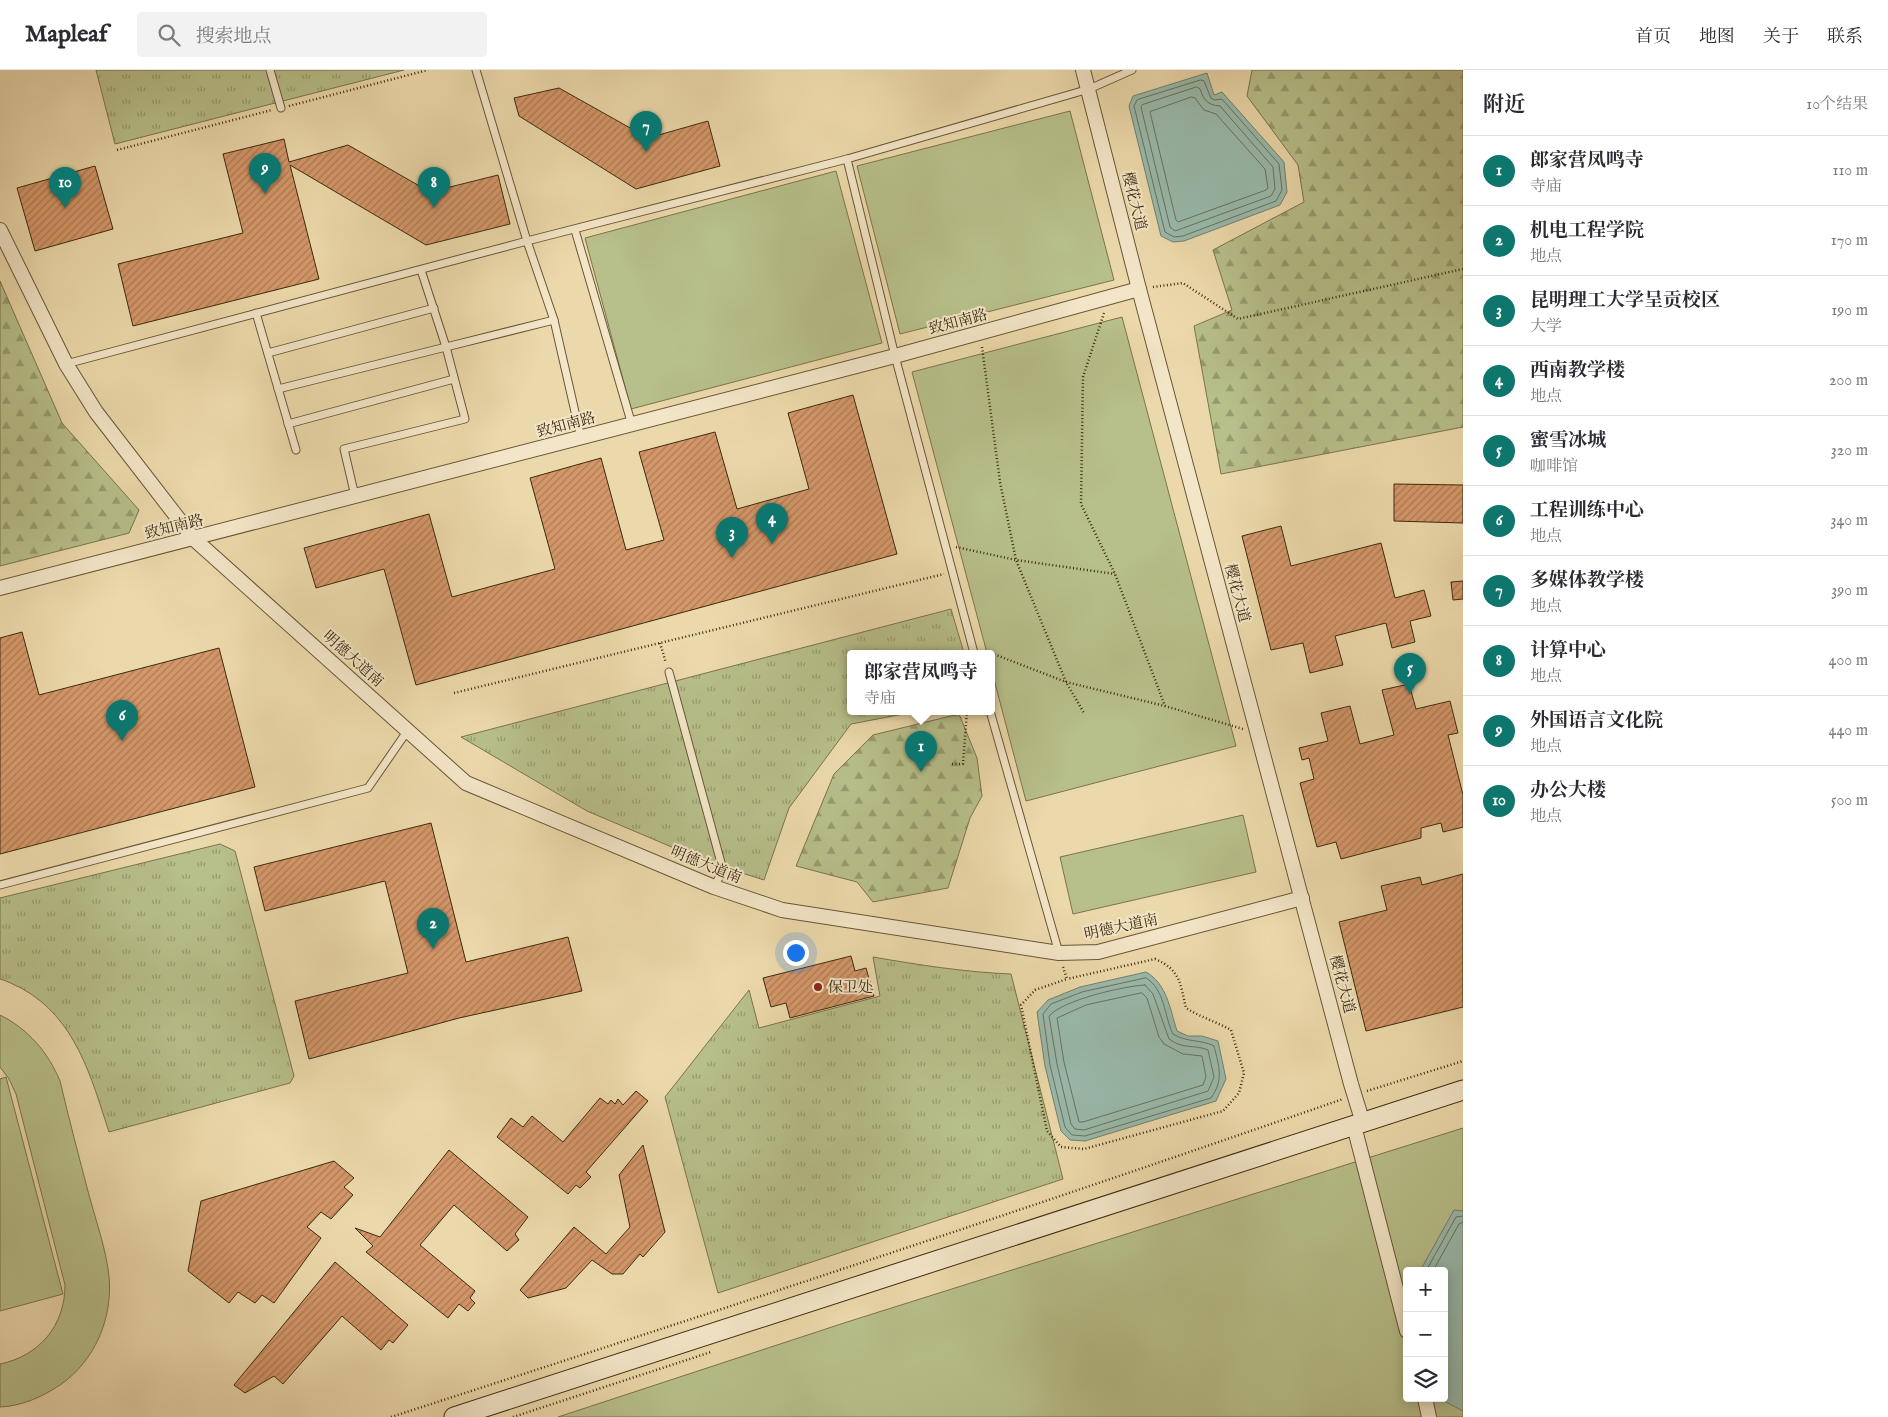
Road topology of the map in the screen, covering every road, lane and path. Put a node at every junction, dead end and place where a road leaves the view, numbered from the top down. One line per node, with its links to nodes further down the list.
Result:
1 (270, 70): 6 (lane)
2 (476, 70): 10 (lane)
3 (1083, 70): 5 (street, 樱花大道)
4 (1132, 70): 5 (lane)
5 (1088, 89): 7 (lane); 13 (street, 樱花大道)
6 (281, 108)
7 (847, 159): 9 (lane); 21 (lane)
8 (0, 230): 22 (street, 明德大道南)
9 (575, 230): 10 (lane); 26 (lane)
10 (527, 241): 12 (lane); 17 (lane)
11 (1463, 268): 13 (path)
12 (421, 270): 15 (lane); 16 (lane)
13 (1139, 289): 14 (street, 致知南路); 47 (street, 樱花大道)
14 (1110, 297): 18 (street, 致知南路); 34 (path)
15 (434, 308): 19 (lane); 20 (lane)
16 (256, 313): 20 (lane); 22 (lane)
17 (554, 320): 19 (lane); 27 (lane)
18 (980, 333): 21 (street, 致知南路); 32 (path)
19 (446, 347): 23 (lane); 24 (lane)
20 (268, 353): 24 (lane)
21 (895, 356): 26 (street, 致知南路); 31 (lane)
22 (66, 364): 30 (street, 明德大道南)
23 (454, 379): 25 (lane); 29 (lane)
24 (278, 389): 25 (lane)
25 (288, 424): 28 (lane)
26 (632, 425): 27 (street, 致知南路)
27 (581, 438): 29 (street, 致知南路)
28 (296, 450)
29 (355, 497): 30 (street, 致知南路)
30 (194, 539): 35 (street, 致知南路); 46 (street, 明德大道南)
31 (946, 545): 32 (path); 33 (lane)
32 (1016, 560): 34 (path); 40 (path)
33 (953, 572): 36 (path); 37 (lane)
34 (1115, 574): 42 (path)
35 (0, 588)
36 (660, 643): 39 (path); 41 (path)
37 (973, 650)
38 (995, 655): 40 (path)
39 (669, 672): 50 (lane)
40 (1066, 682): 42 (path); 43 (path)
41 (454, 694)
42 (1165, 706): 47 (path)
43 (1084, 713)
44 (967, 715): 48 (path)
45 (991, 715): 52 (lane)
46 (408, 730): 49 (lane); 50 (street, 明德大道南)
47 (1258, 734): 51 (street, 樱花大道)
48 (952, 764)
49 (0, 885)
50 (714, 887): 52 (street, 明德大道南)
51 (1302, 898): 52 (street, 明德大道南); 56 (street, 樱花大道)
52 (1059, 953): 53 (path)
53 (1067, 979): 53 (path)
54 (1463, 1060): 56 (path)
55 (1463, 1090): 57 (street)
56 (1355, 1095): 57 (street, 樱花大道); 60 (path)
57 (1358, 1124): 58 (street, 樱花大道); 61 (street)
58 (1403, 1314)
59 (1425, 1402): 62 (street)
60 (391, 1417)
61 (454, 1417)
62 (1430, 1417)

